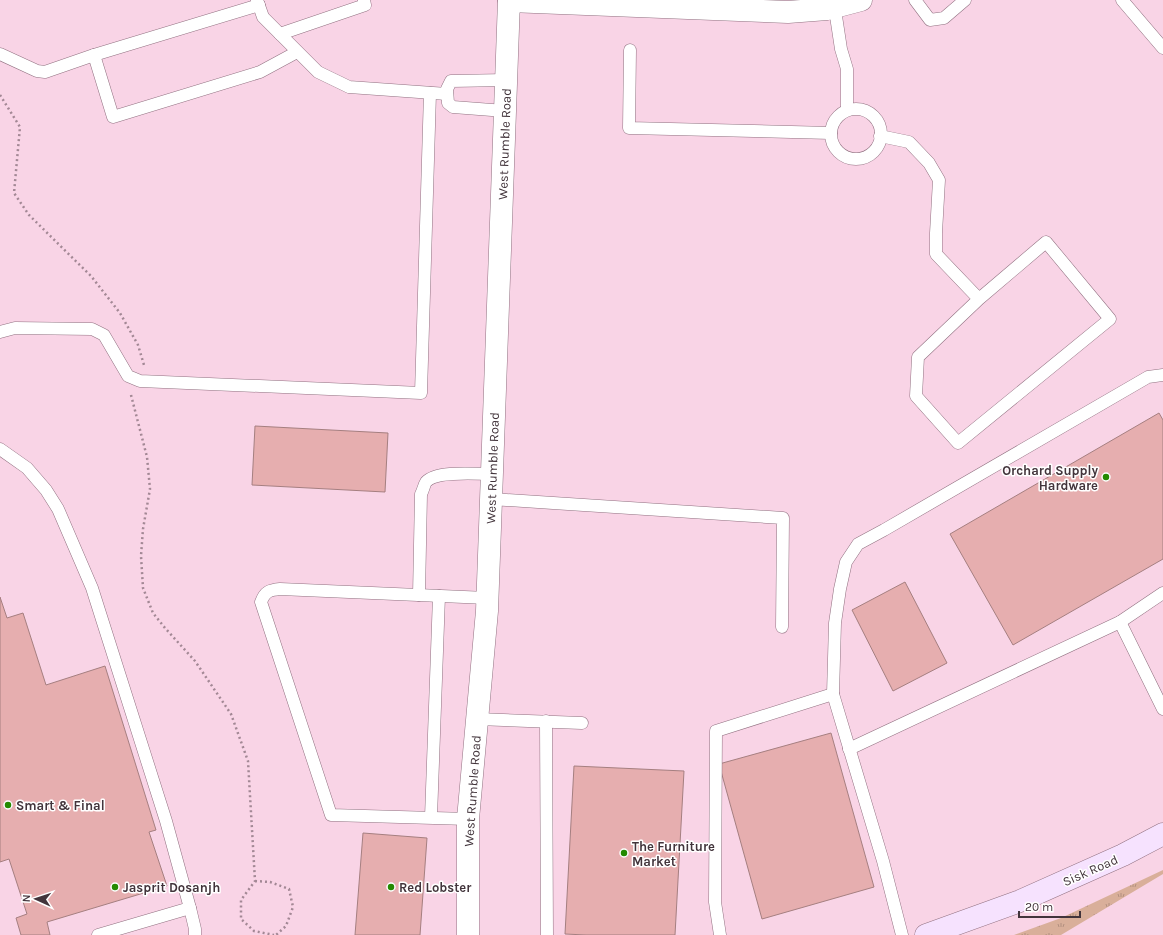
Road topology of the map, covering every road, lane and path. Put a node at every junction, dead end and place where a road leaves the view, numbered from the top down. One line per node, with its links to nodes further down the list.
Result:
1 (364, 0): 9 (lane)
2 (861, 0): 8 (street)
3 (914, 0): 4 (lane)
4 (965, 0)
5 (1122, 0): 10 (lane)
6 (509, 1): 8 (street); 15 (street, West Rumble Road)
7 (258, 3): 9 (lane); 14 (lane)
8 (834, 3): 19 (lane)
9 (280, 34): 12 (lane)
10 (1163, 48)
11 (630, 50): 21 (lane)
12 (297, 52): 14 (lane); 16 (lane)
13 (0, 54): 14 (lane)
14 (94, 55)
15 (506, 80): 17 (lane); 20 (street, West Rumble Road)
16 (430, 93): 17 (lane); 26 (lane)
17 (447, 94): 20 (lane)
18 (0, 95): 26 (path)
19 (847, 110): 21 (lane); 22 (lane)
20 (505, 111): 28 (street, West Rumble Road)
21 (830, 133): 22 (lane)
22 (880, 136): 23 (lane)
23 (979, 299): 23 (lane)
24 (0, 332): 26 (lane)
25 (1163, 375): 36 (lane)
26 (137, 379): 45 (path)
27 (0, 449): 46 (lane)
28 (492, 474): 29 (street, West Rumble Road); 30 (lane)
29 (491, 499): 33 (street, West Rumble Road); 35 (lane)
30 (419, 594): 32 (lane); 42 (lane)
31 (1163, 594): 34 (lane)
32 (439, 596): 33 (lane); 42 (lane)
33 (487, 598): 38 (street, West Rumble Road)
34 (1120, 622): 37 (lane); 41 (lane)
35 (782, 627)
36 (833, 694): 41 (lane); 52 (lane)
37 (1163, 709)
38 (477, 720): 39 (lane); 43 (street, West Rumble Road)
39 (546, 722): 40 (lane); 51 (lane)
40 (582, 723)
41 (849, 750): 53 (lane)
42 (431, 817): 43 (lane)
43 (468, 818): 50 (street, West Rumble Road)
44 (1163, 834): 54 (main road, Sisk Road)
45 (255, 880): 49 (path); 49 (path)
46 (190, 908): 47 (lane); 48 (lane)
47 (98, 935)
48 (195, 935)
49 (275, 935)
50 (468, 935)
51 (547, 935)
52 (720, 935)
53 (902, 935)
54 (926, 935)

